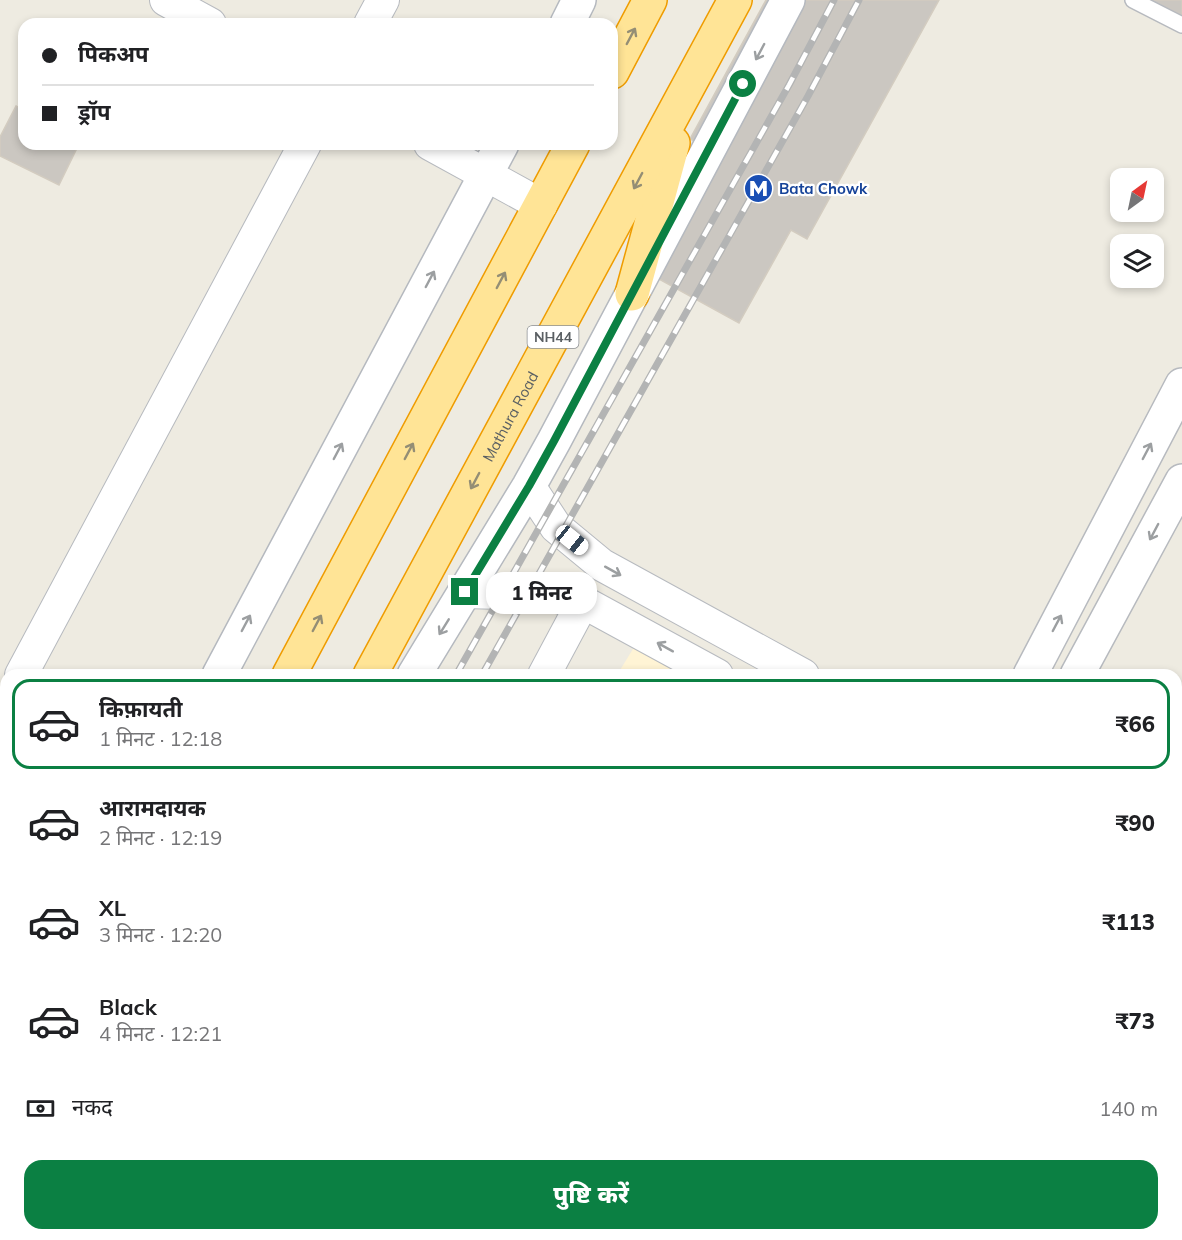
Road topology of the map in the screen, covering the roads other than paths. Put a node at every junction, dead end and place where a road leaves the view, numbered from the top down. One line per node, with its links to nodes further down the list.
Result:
1 (166, 0): 8 (street)
2 (383, 0): 9 (street)
3 (579, 0): 10 (main road)
4 (650, 0): 12 (highway, one-way to 4)
5 (735, 0): 13 (highway, Mathura Road / NH44)
6 (788, 0): 20 (main road, one-way to 20)
7 (1133, 0): 11 (lane)
8 (199, 18)
9 (373, 18)
10 (570, 18)
11 (1182, 25)
12 (618, 61)
13 (687, 89): 20 (highway); 29 (highway, Mathura Road / NH44, one-way to 29)
14 (302, 150): 26 (street)
15 (441, 150): 18 (street)
16 (499, 150): 18 (main road)
17 (570, 150): 19 (highway)
18 (486, 174): 19 (street); 27 (main road, one-way to 18)
19 (541, 205): 28 (highway, one-way to 19)
20 (632, 294): 23 (main road)
21 (1182, 385): 34 (main road, one-way to 21)
22 (1182, 481): 35 (main road, one-way to 35)
23 (529, 486): 24 (main road); 33 (street, one-way to 33)
24 (465, 592): 25 (street); 30 (main road, one-way to 30)
25 (583, 602): 31 (street); 32 (street, one-way to 25)
26 (24, 669)
27 (222, 669)
28 (292, 669)
29 (373, 669)
30 (418, 669)
31 (547, 669)
32 (706, 669)
33 (792, 669)
34 (1033, 669)
35 (1080, 669)

